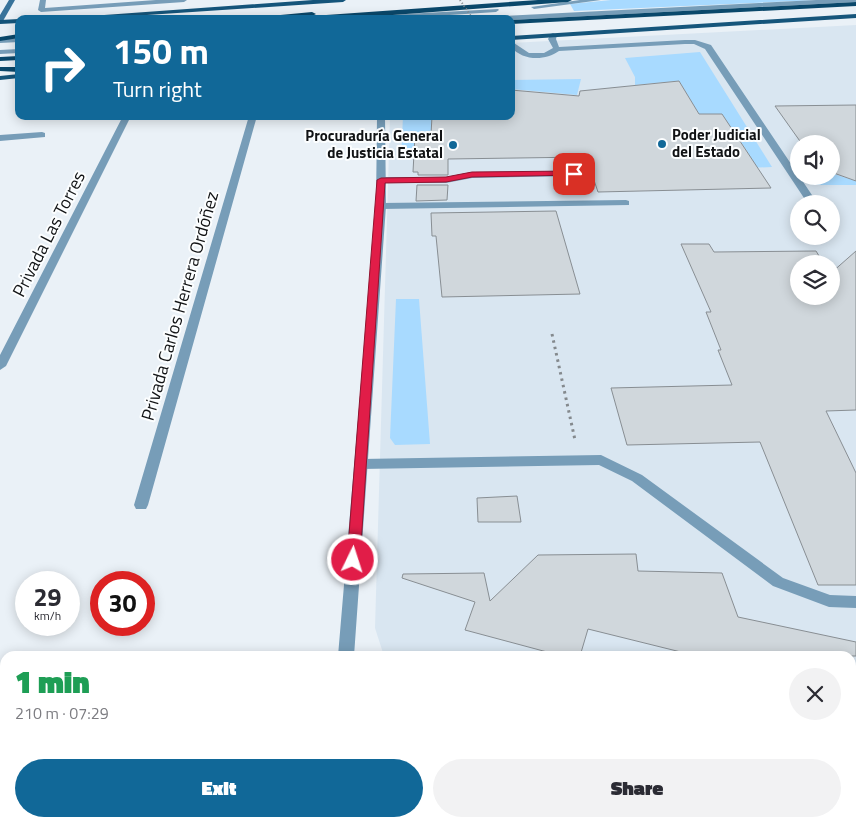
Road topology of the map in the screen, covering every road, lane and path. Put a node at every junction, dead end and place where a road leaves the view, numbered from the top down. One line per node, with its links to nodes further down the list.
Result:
1 (12, 0): 11 (main road)
2 (43, 0): 3 (street)
3 (184, 0): 12 (street)
4 (343, 0): 12 (main road)
5 (460, 0): 18 (path, bridge)
6 (498, 0): 15 (highway)
7 (568, 0): 16 (highway)
8 (598, 0): 17 (street)
9 (854, 0): 20 (street)
10 (856, 4): 13 (highway)
11 (4, 10): 22 (main road)
12 (183, 10): 14 (main road)
13 (748, 11): 23 (highway); 24 (highway)
14 (110, 15)
15 (295, 15)
16 (360, 15)
17 (415, 15)
18 (470, 15)
19 (856, 16): 25 (main road)
20 (515, 17)
21 (15, 21): 22 (main road)
22 (0, 22)
23 (515, 22)
24 (515, 29)
25 (554, 35): 27 (main road); 29 (street)
26 (15, 38): 28 (highway)
27 (515, 38)
28 (0, 40)
29 (557, 49): 32 (street); 46 (street)
30 (15, 51): 31 (street)
31 (0, 52)
32 (515, 52)
33 (15, 58): 34 (highway)
34 (0, 59)
35 (0, 69): 36 (highway)
36 (15, 70)
37 (15, 76): 38 (main road)
38 (0, 78)
39 (125, 120): 50 (street, Privada Las Torres)
40 (252, 120): 53 (street, Privada Carlos Herrera Ordóñez)
41 (381, 120): 45 (street)
42 (42, 135): 43 (street)
43 (0, 138)
44 (574, 174): 45 (street)
45 (381, 180): 48 (street)
46 (806, 195)
47 (626, 203): 48 (street)
48 (381, 206): 52 (street)
49 (552, 334): 51 (path)
50 (0, 366)
51 (580, 460): 52 (street); 54 (street)
52 (361, 464): 55 (street)
53 (141, 505)
54 (856, 602)
55 (346, 651)

